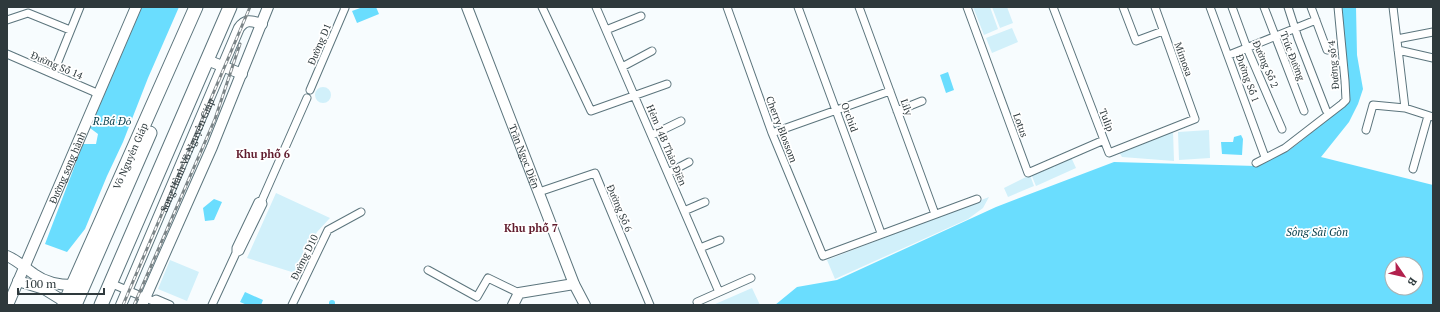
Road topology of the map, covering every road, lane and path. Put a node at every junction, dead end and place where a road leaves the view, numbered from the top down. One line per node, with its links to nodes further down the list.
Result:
1 (80, 7): 32 (street)
2 (136, 7): 53 (main road, Đường song hành)
3 (196, 7): 91 (highway, Võ Nguyên Giáp)
4 (205, 7): 97 (highway, Võ Nguyên Giáp)
5 (221, 7): 99 (highway)
6 (230, 7): 45 (highway)
7 (268, 7): 30 (main road, Song Hành Võ Nguyên Giáp)
8 (344, 7): 51 (street, Đường D1)
9 (467, 7): 75 (main road, Trần Ngọc Diện)
10 (542, 7): 54 (street)
11 (596, 7): 33 (street, Hẻm 14B Thảo Điền)
12 (727, 7): 67 (street, Cherry Blossom)
13 (798, 7): 58 (street, Orchid)
14 (859, 7): 52 (street, Lily)
15 (967, 7): 69 (street, Lotus)
16 (1052, 7): 69 (street, Tulip)
17 (1123, 7): 34 (street)
18 (1155, 7): 34 (street, Mimosa)
19 (1210, 7): 43 (street, Đường Số 1)
20 (1232, 7): 38 (street, Đường Số 2)
21 (1264, 7): 36 (street, Trúc Đường)
22 (1288, 7): 31 (street, Đường số 4)
23 (1311, 7): 29 (street)
24 (1338, 7): 61 (street, Đường số 4)
25 (1393, 7): 37 (street)
26 (29, 10): 28 (street); 32 (street)
27 (640, 16): 33 (street)
28 (7, 20)
29 (1316, 20): 31 (street); 39 (street)
30 (262, 24): 46 (main road, Song Hành Võ Nguyên Giáp); 49 (main road, Song Hành Võ Nguyên Giáp)
31 (1295, 29): 36 (street); 61 (street, Đường số 4)
32 (70, 30): 48 (street)
33 (606, 30): 47 (street, Hẻm 14B Thảo Điền)
34 (1163, 31): 64 (street, Mimosa)
35 (1433, 32): 37 (street)
36 (1275, 37): 38 (street); 60 (street, Trúc Đường)
37 (1397, 39): 40 (street)
38 (1248, 48): 43 (street); 65 (street, Đường Số 2)
39 (1327, 50)
40 (1398, 50): 44 (street); 57 (street)
41 (652, 51): 47 (street)
42 (7, 54): 48 (street, Đường Số 14)
43 (1229, 55): 70 (street, Đường Số 1)
44 (1433, 58)
45 (208, 60): 46 (main road); 89 (highway)
46 (224, 67): 49 (main road); 92 (main road, Song Hành Võ Nguyên Giáp)
47 (622, 67): 54 (street, Hẻm 14B Thảo Điền)
48 (53, 74): 53 (street, Đường Số 14)
49 (242, 74): 95 (main road, Song Hành Võ Nguyên Giáp)
50 (667, 84): 54 (street)
51 (310, 90)
52 (890, 91): 58 (street); 59 (street, Lily)
53 (99, 94): 85 (main road, Đường song hành)
54 (634, 95): 68 (street, Hẻm 14B Thảo Điền)
55 (308, 98): 103 (street)
56 (922, 101): 59 (street)
57 (1405, 108): 62 (street); 66 (street)
58 (836, 110): 67 (street); 81 (street, Orchid)
59 (897, 111): 80 (street, Lily)
60 (1304, 111)
61 (1327, 114): 70 (street)
62 (1430, 116): 73 (street)
63 (681, 121): 68 (street)
64 (1195, 121): 69 (street, Tulip)
65 (1282, 129)
66 (1366, 130)
67 (772, 133): 81 (street, Cherry Blossom)
68 (652, 135): 74 (street, Hẻm 14B Thảo Điền)
69 (1104, 140)
70 (1265, 157): 72 (street)
71 (689, 162): 74 (street)
72 (1256, 163)
73 (1413, 169)
74 (668, 173): 78 (street, Hẻm 14B Thảo Điền)
75 (539, 192): 90 (main road, Trần Ngọc Diện); 107 (street, Đường Số 6)
76 (977, 199): 80 (street)
77 (705, 202): 78 (street)
78 (684, 211): 83 (street, Hẻm 14B Thảo Điền)
79 (361, 212): 104 (street, Đường D10)
80 (935, 214): 81 (street)
81 (881, 233)
82 (720, 240): 83 (street)
83 (700, 248): 93 (street, Hẻm 14B Thảo Điền)
84 (7, 256): 85 (main road)
85 (24, 266): 88 (main road, Đường song hành); 91 (main road)
86 (428, 270): 94 (street)
87 (751, 278): 93 (street)
88 (18, 281): 97 (main road); 98 (main road, Đường song hành)
89 (110, 284): 92 (street); 100 (highway)
90 (574, 284): 94 (main road); 106 (main road, Trần Ngọc Diện)
91 (73, 285): 97 (highway, Võ Nguyên Giáp)
92 (127, 290): 95 (street); 101 (main road, Song Hành Võ Nguyên Giáp)
93 (719, 292): 96 (street)
94 (519, 293): 105 (main road)
95 (149, 302): 102 (street)
96 (697, 302)
97 (68, 304)
98 (8, 305)
99 (92, 305)
100 (101, 305)
101 (121, 305)
102 (170, 305)
103 (212, 305)
104 (292, 305)
105 (513, 305)
106 (585, 305)
107 (650, 305)

